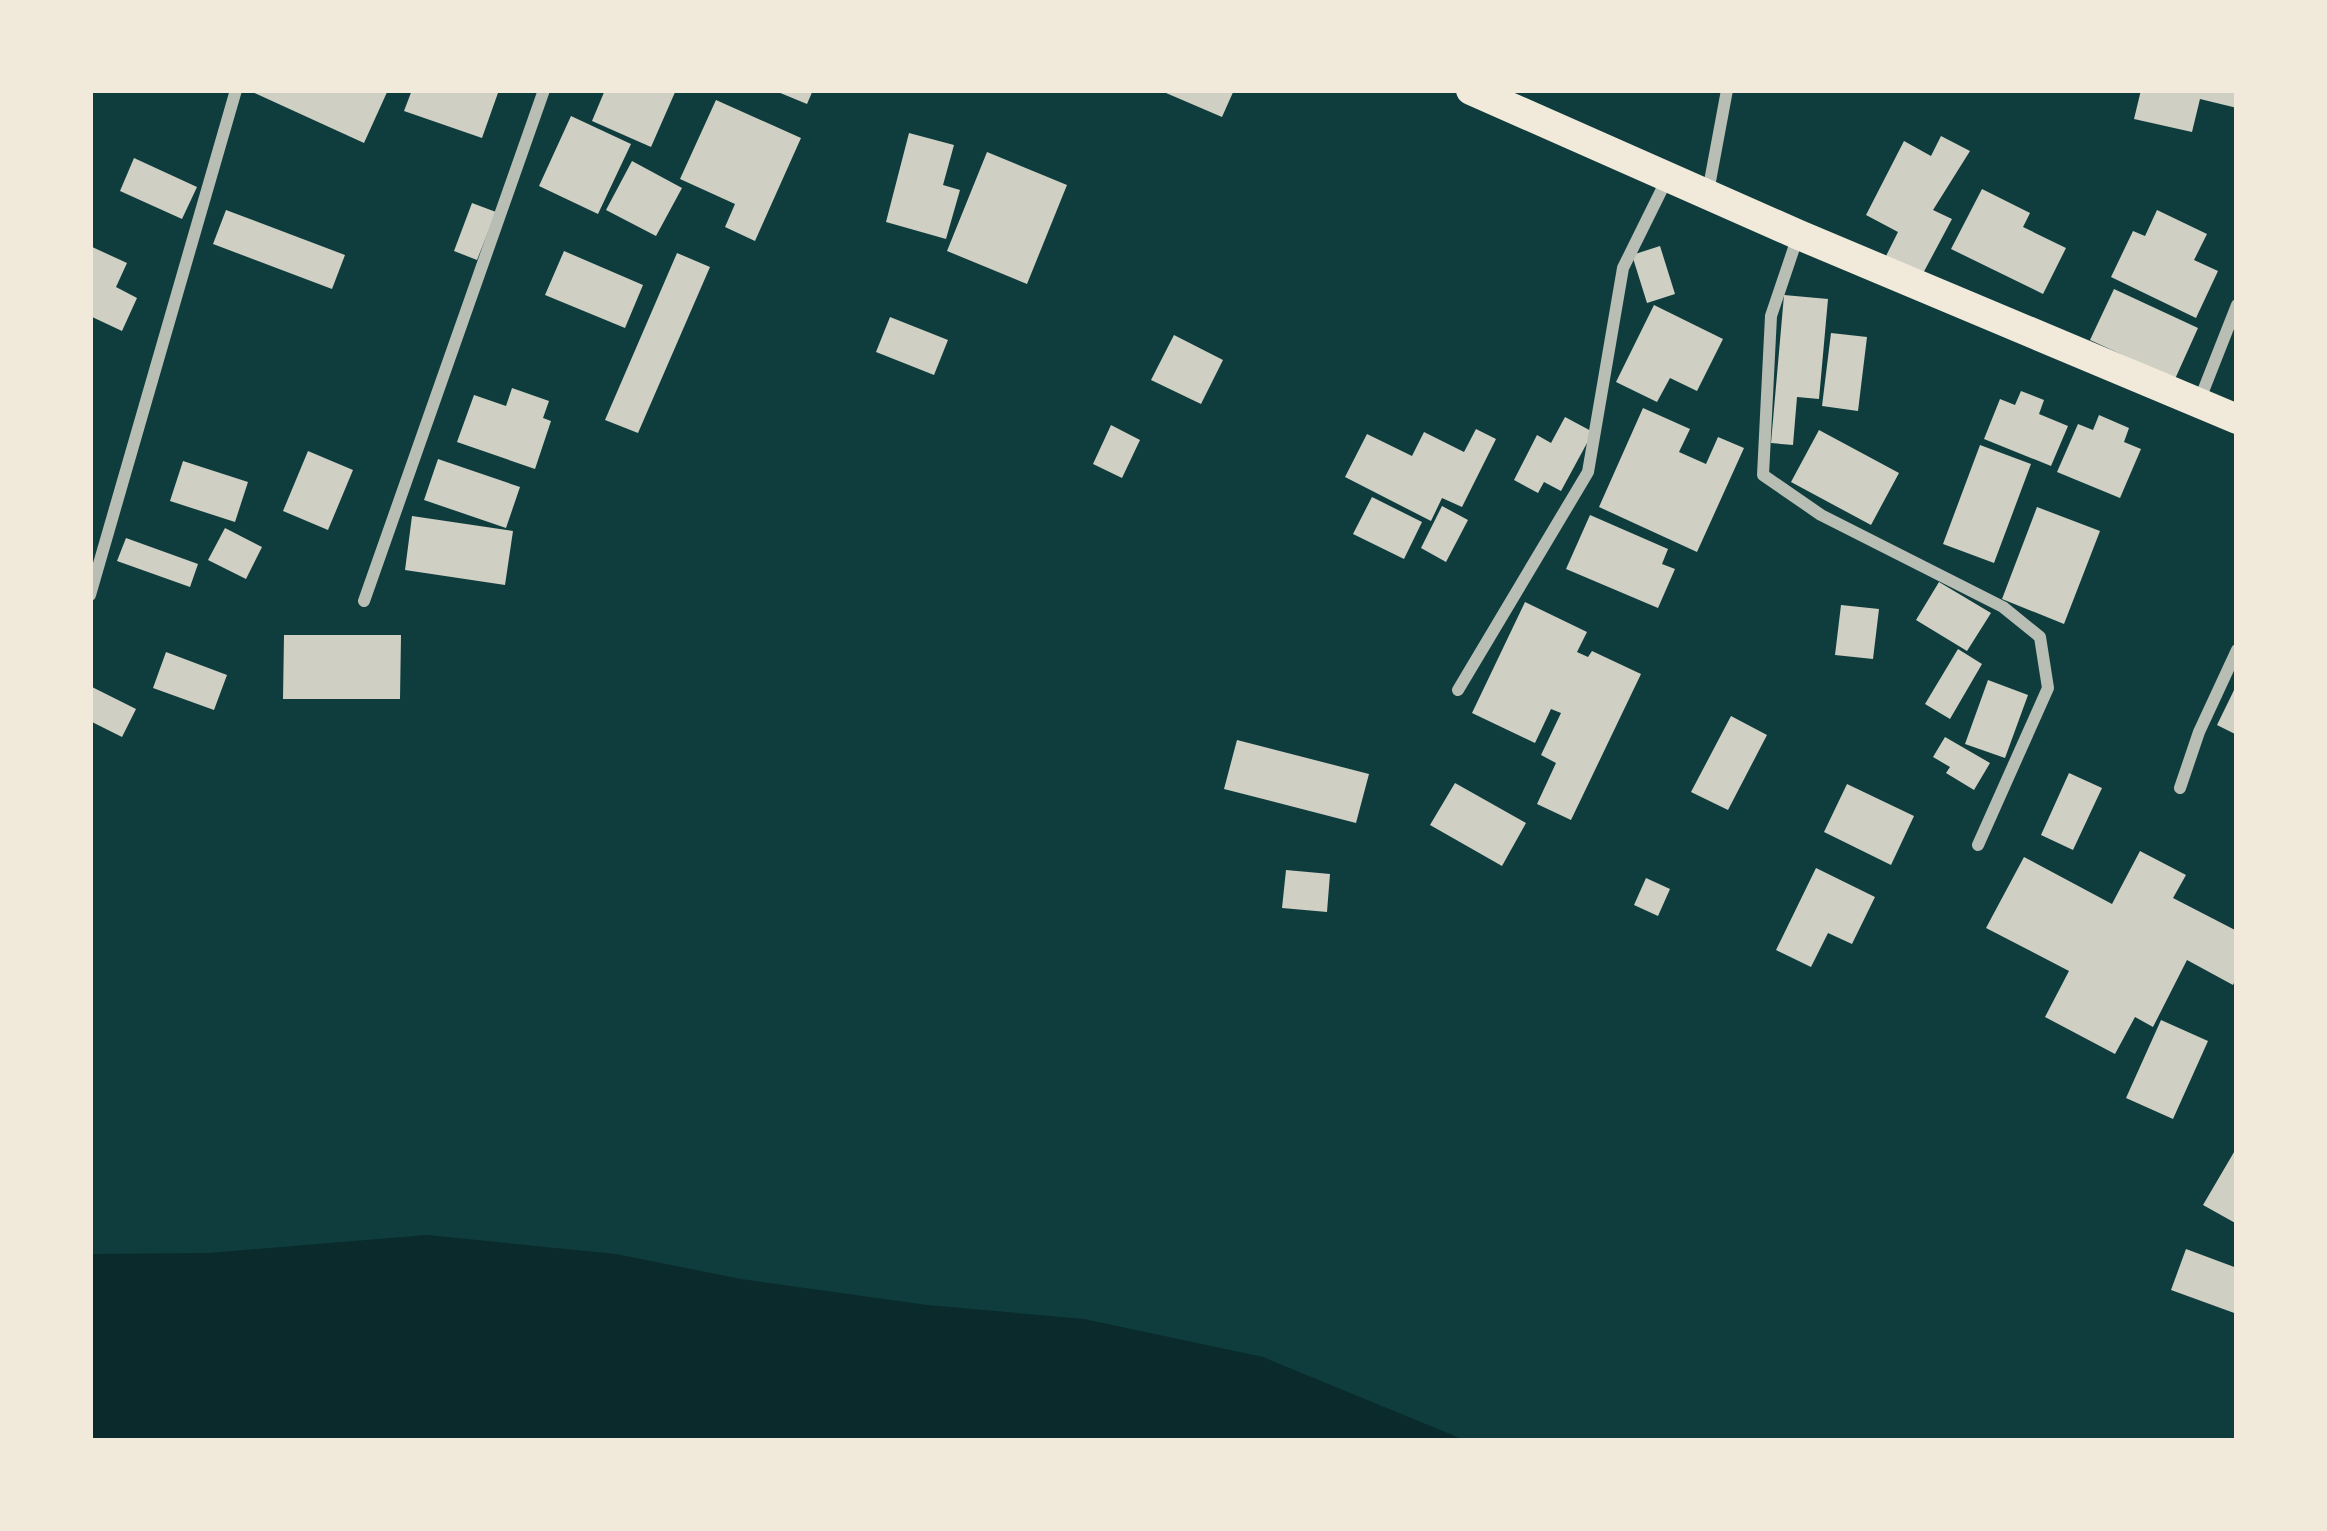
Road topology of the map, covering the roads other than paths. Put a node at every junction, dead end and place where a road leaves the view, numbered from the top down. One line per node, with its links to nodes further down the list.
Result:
1 (236, 90): 11 (street)
2 (544, 90): 12 (street)
3 (1471, 90): 5 (main road)
4 (1727, 90): 6 (street)
5 (1667, 178): 6 (main road); 14 (street)
6 (1708, 194): 7 (main road)
7 (1799, 235): 9 (main road); 16 (street)
8 (2237, 305): 9 (street)
9 (2200, 402): 10 (main road)
10 (2237, 418)
11 (90, 595)
12 (364, 601)
13 (2237, 650): 15 (street)
14 (1458, 690)
15 (2180, 788)
16 (1978, 845)

